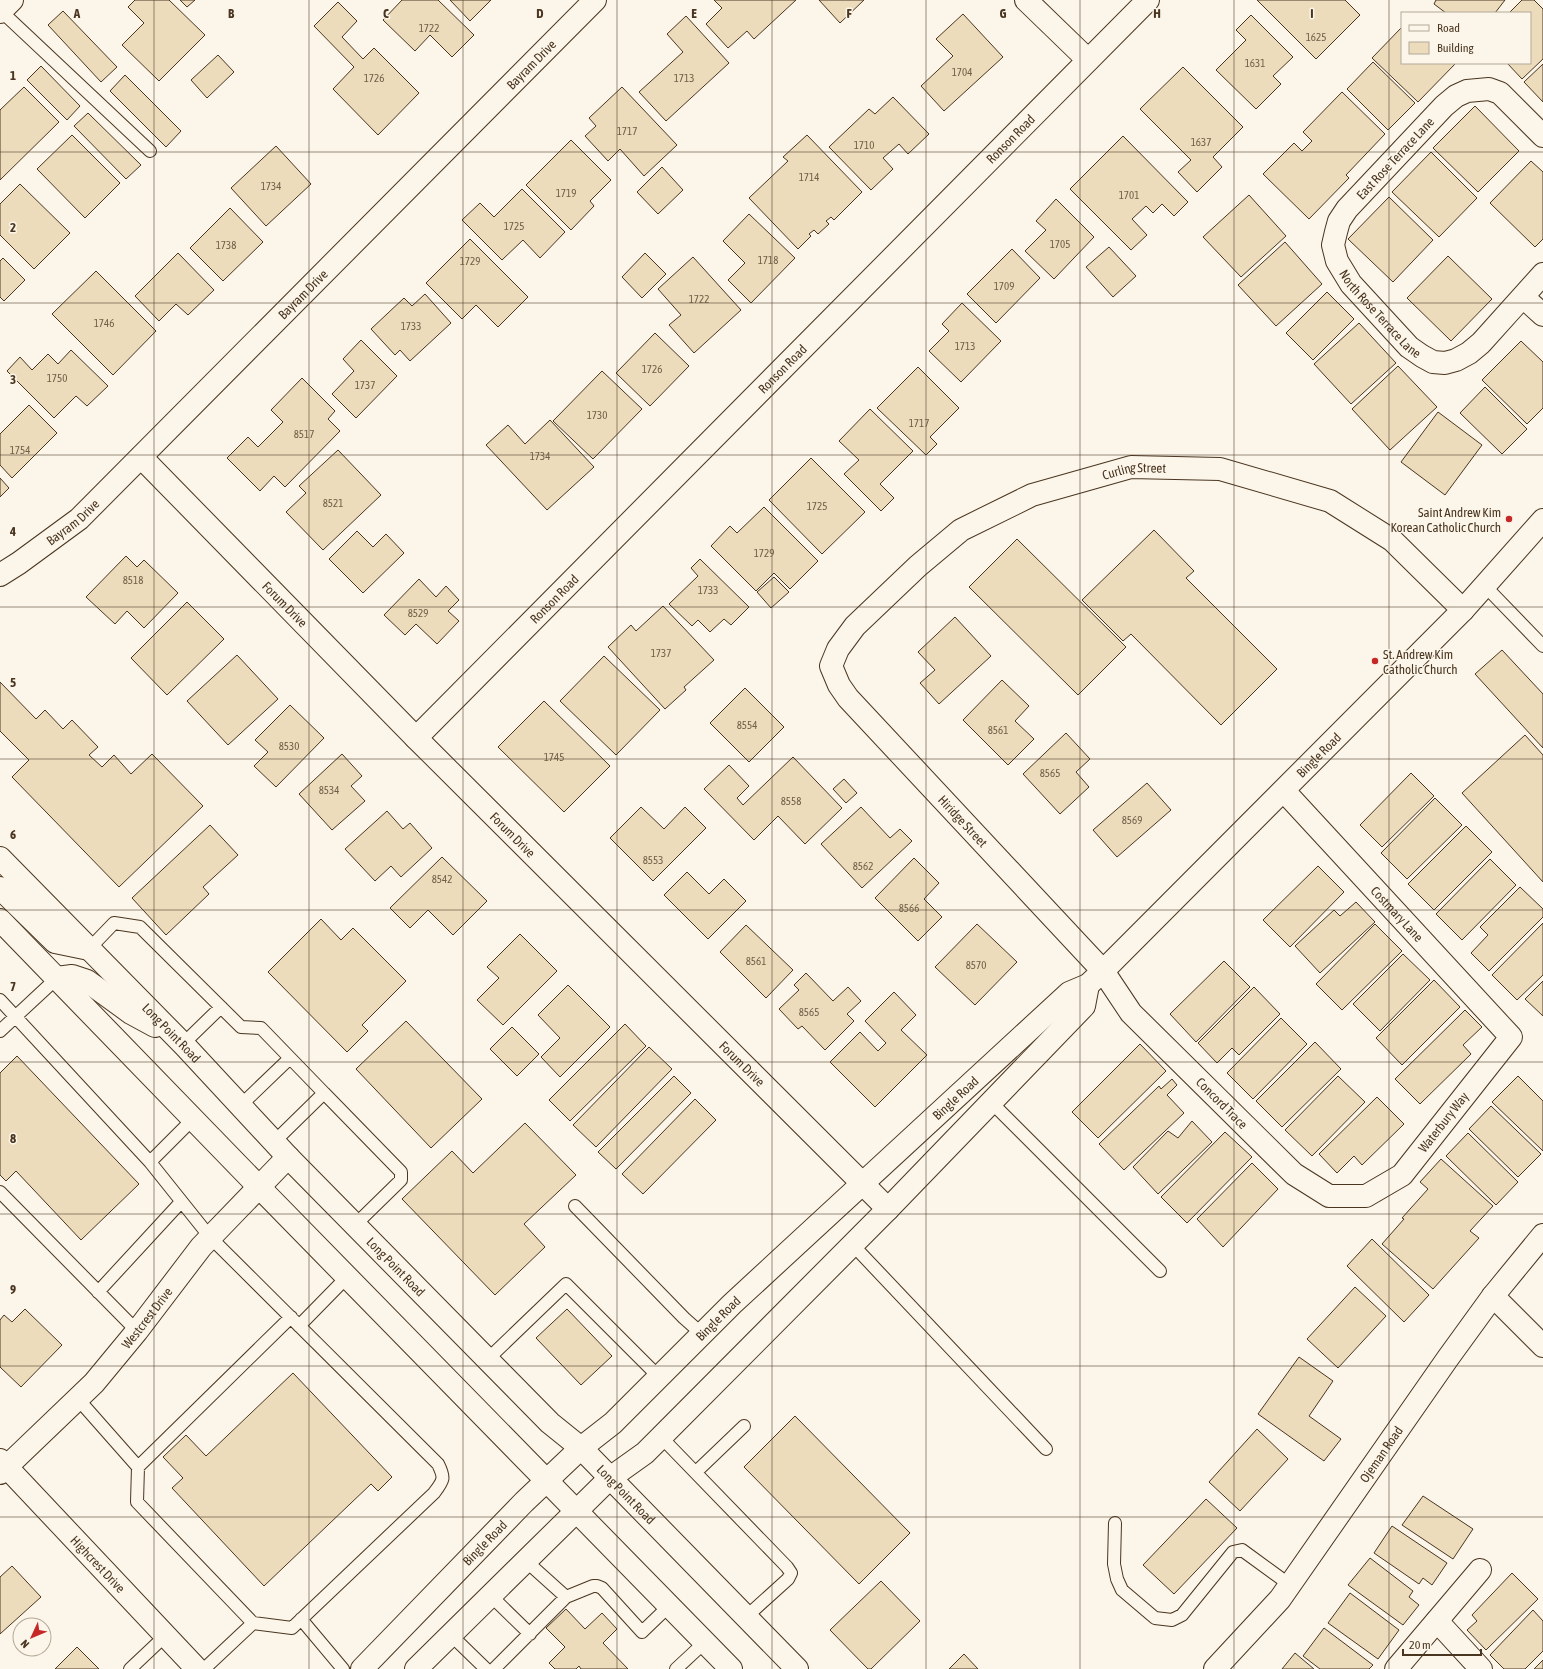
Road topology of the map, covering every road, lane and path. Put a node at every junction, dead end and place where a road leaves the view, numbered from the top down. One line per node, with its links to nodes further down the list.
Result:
1 (595, 0): 12 (street, Bayram Drive)
2 (1026, 0): 5 (street)
3 (1148, 0): 5 (street, Ronson Road)
4 (3, 8): 7 (lane)
5 (1088, 60): 19 (street, Ronson Road)
6 (1543, 136): 8 (street, East Rose Terrace Lane)
7 (150, 151)
8 (1333, 245): 10 (street, North Rose Terrace Lane)
9 (1543, 274): 10 (street)
10 (1522, 297): 11 (street)
11 (1543, 315)
12 (140, 457): 14 (street, Bayram Drive); 19 (street, Forum Drive)
13 (1543, 520): 15 (street, Bingle Road)
14 (0, 575)
15 (1485, 586): 16 (street, Bingle Road); 17 (lane)
16 (1463, 610): 18 (street, Curling Street); 20 (street, Bingle Road)
17 (1543, 646)
18 (832, 666): 26 (street, Hiridge Street)
19 (416, 738): 40 (street, Forum Drive)
20 (1284, 790): 26 (street, Bingle Road); 31 (street, Costmary Lane)
21 (0, 858): 24 (street, Long Point Road)
22 (0, 888): 24 (street)
23 (1, 922): 25 (street)
24 (89, 949): 28 (lane); 32 (street, Long Point Road)
25 (57, 978): 29 (lane); 32 (street); 37 (street)
26 (1096, 978): 35 (street, Bingle Road); 40 (street, Bingle Road); 43 (street, Concord Trace)
27 (0, 1000): 29 (lane)
28 (221, 1007): 32 (lane); 33 (lane)
29 (16, 1016): 30 (lane); 39 (lane)
30 (0, 1031)
31 (1512, 1036): 43 (street, Waterbury Way)
32 (178, 1040): 36 (street, Long Point Road)
33 (290, 1058): 34 (lane); 36 (lane)
34 (324, 1093): 38 (lane); 47 (lane)
35 (991, 1102): 46 (street, Bingle Road); 51 (lane)
36 (240, 1106): 38 (street, Long Point Road)
37 (193, 1119): 39 (lane); 41 (street)
38 (281, 1149): 41 (street, Westcrest Drive); 47 (street, Long Point Road)
39 (150, 1162): 44 (lane)
40 (864, 1184): 46 (street, Forum Drive); 57 (street, Bingle Road)
41 (259, 1187): 49 (street, Westcrest Drive); 52 (street)
42 (0, 1192): 53 (lane)
43 (1366, 1196)
44 (182, 1202): 49 (lane); 53 (lane)
45 (575, 1206): 57 (lane)
46 (888, 1209): 50 (street, Bingle Road)
47 (355, 1225): 59 (street, Long Point Road)
48 (1543, 1235): 54 (street, Ojeman Road)
49 (210, 1238): 55 (lane); 56 (street, Westcrest Drive)
50 (852, 1244): 63 (street, Bingle Road); 65 (lane)
51 (1160, 1271)
52 (347, 1277): 55 (lane); 70 (street)
53 (98, 1292): 56 (lane)
54 (1493, 1296): 58 (street); 75 (street, Ojeman Road)
55 (295, 1321): 67 (lane); 80 (lane)
56 (137, 1331): 61 (street, Westcrest Drive)
57 (702, 1334): 60 (street, Bingle Road)
58 (1543, 1346)
59 (488, 1360): 60 (lane); 64 (street, Long Point Road)
60 (659, 1377): 64 (street, Bingle Road)
61 (78, 1399): 66 (street, Westcrest Drive); 67 (lane)
62 (744, 1426): 68 (lane)
63 (661, 1437): 68 (lane); 69 (street, Bingle Road)
64 (581, 1448): 69 (street, Long Point Road); 70 (street, Bingle Road)
65 (1046, 1449)
66 (2, 1467): 85 (street, Highcrest Drive)
67 (138, 1467): 82 (lane)
68 (696, 1472): 79 (lane)
69 (610, 1478): 71 (street, Bingle Road); 79 (street, Long Point Road)
70 (546, 1481): 71 (street); 92 (street, Bingle Road)
71 (578, 1511): 73 (street, Bingle Road); 78 (street)
72 (1115, 1523): 75 (lane)
73 (526, 1560): 76 (street, Bingle Road); 77 (lane)
74 (1480, 1570): 81 (street)
75 (1290, 1585): 87 (street, Ojeman Road)
76 (490, 1596): 83 (lane); 84 (street, Bingle Road)
77 (566, 1597): 78 (lane); 83 (lane)
78 (669, 1606): 86 (street)
79 (746, 1617): 98 (street, Long Point Road)
80 (301, 1619): 82 (lane); 91 (lane)
81 (1437, 1621): 99 (street); 100 (street)
82 (253, 1623): 90 (lane)
83 (530, 1634): 95 (lane)
84 (451, 1635): 93 (street, Bingle Road); 94 (lane)
85 (165, 1636): 88 (lane); 89 (street, Highcrest Drive)
86 (705, 1642): 96 (lane); 97 (street)
87 (1218, 1668)
88 (130, 1669)
89 (197, 1669)
90 (204, 1669)
91 (343, 1669)
92 (362, 1669)
93 (416, 1669)
94 (486, 1669)
95 (494, 1669)
96 (676, 1669)
97 (731, 1669)
98 (797, 1669)
99 (1396, 1669)
100 (1481, 1669)

